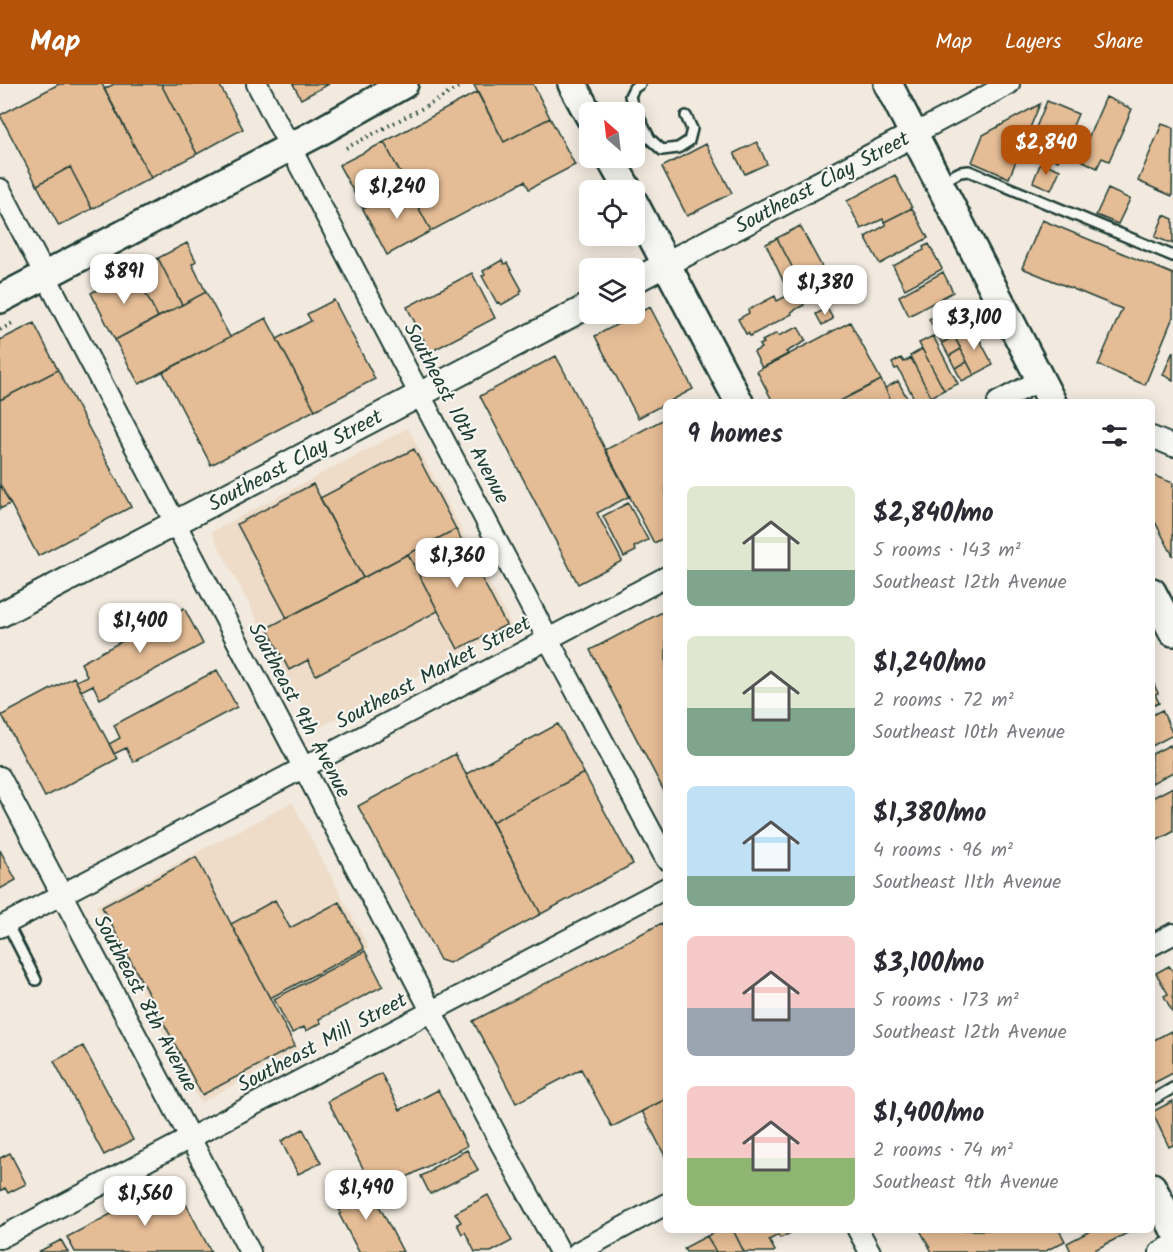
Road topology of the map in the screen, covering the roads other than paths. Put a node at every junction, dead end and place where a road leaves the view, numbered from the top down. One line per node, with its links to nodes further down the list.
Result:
1 (257, 84): 10 (street, Southeast 10th Avenue)
2 (404, 84): 10 (main road)
3 (572, 84): 7 (main road)
4 (640, 84): 8 (lane)
5 (888, 84): 9 (main road)
6 (1009, 84): 9 (street, Southeast Clay Street)
7 (582, 102)
8 (686, 116)
9 (914, 134): 11 (main road); 15 (street, Southeast Clay Street)
10 (290, 147): 17 (main road); 21 (street, Southeast 10th Avenue)
11 (939, 183): 14 (lane); 20 (main road)
12 (0, 189): 17 (street, Southeast 9th Avenue)
13 (645, 223): 15 (main road)
14 (1173, 256)
15 (667, 264): 16 (street, Southeast Clay Street); 22 (main road)
16 (645, 275)
17 (45, 276): 18 (main road); 26 (street, Southeast 9th Avenue)
18 (0, 299)
19 (579, 311): 21 (street, Southeast Clay Street)
20 (1046, 391): 23 (street)
21 (420, 394): 26 (street, Southeast Clay Street); 31 (street, Southeast 10th Avenue)
22 (737, 399)
23 (1011, 399)
24 (1155, 438): 25 (street)
25 (1173, 446)
26 (175, 523): 29 (street, Southeast Clay Street); 32 (street, Southeast 9th Avenue)
27 (663, 579): 31 (street, Southeast Market Street)
28 (1155, 601): 30 (main road)
29 (0, 615)
30 (1165, 630)
31 (548, 639): 32 (street, Southeast Market Street); 34 (street, Southeast 10th Avenue)
32 (303, 768): 36 (street, Southeast Market Street); 41 (street, Southeast 9th Avenue)
33 (0, 777): 36 (street, Southeast 8th Avenue)
34 (663, 853)
35 (663, 890): 41 (street, Southeast Mill Street)
36 (62, 894): 37 (street, Southeast Market Street); 44 (street, Southeast 8th Avenue)
37 (4, 925): 40 (lane)
38 (1173, 934): 39 (street)
39 (1155, 943)
40 (36, 980)
41 (431, 1012): 44 (street, Southeast Mill Street); 52 (street, Southeast 9th Avenue)
42 (1173, 1088): 43 (lane)
43 (1155, 1098)
44 (190, 1138): 49 (street, Southeast Mill Street); 51 (street, Southeast 8th Avenue)
45 (1155, 1193): 47 (main road)
46 (663, 1206): 53 (street)
47 (1173, 1227)
48 (860, 1233): 54 (street)
49 (0, 1238)
50 (1173, 1245): 55 (street)
51 (250, 1252)
52 (560, 1252)
53 (578, 1252)
54 (870, 1252)
55 (1160, 1252)

